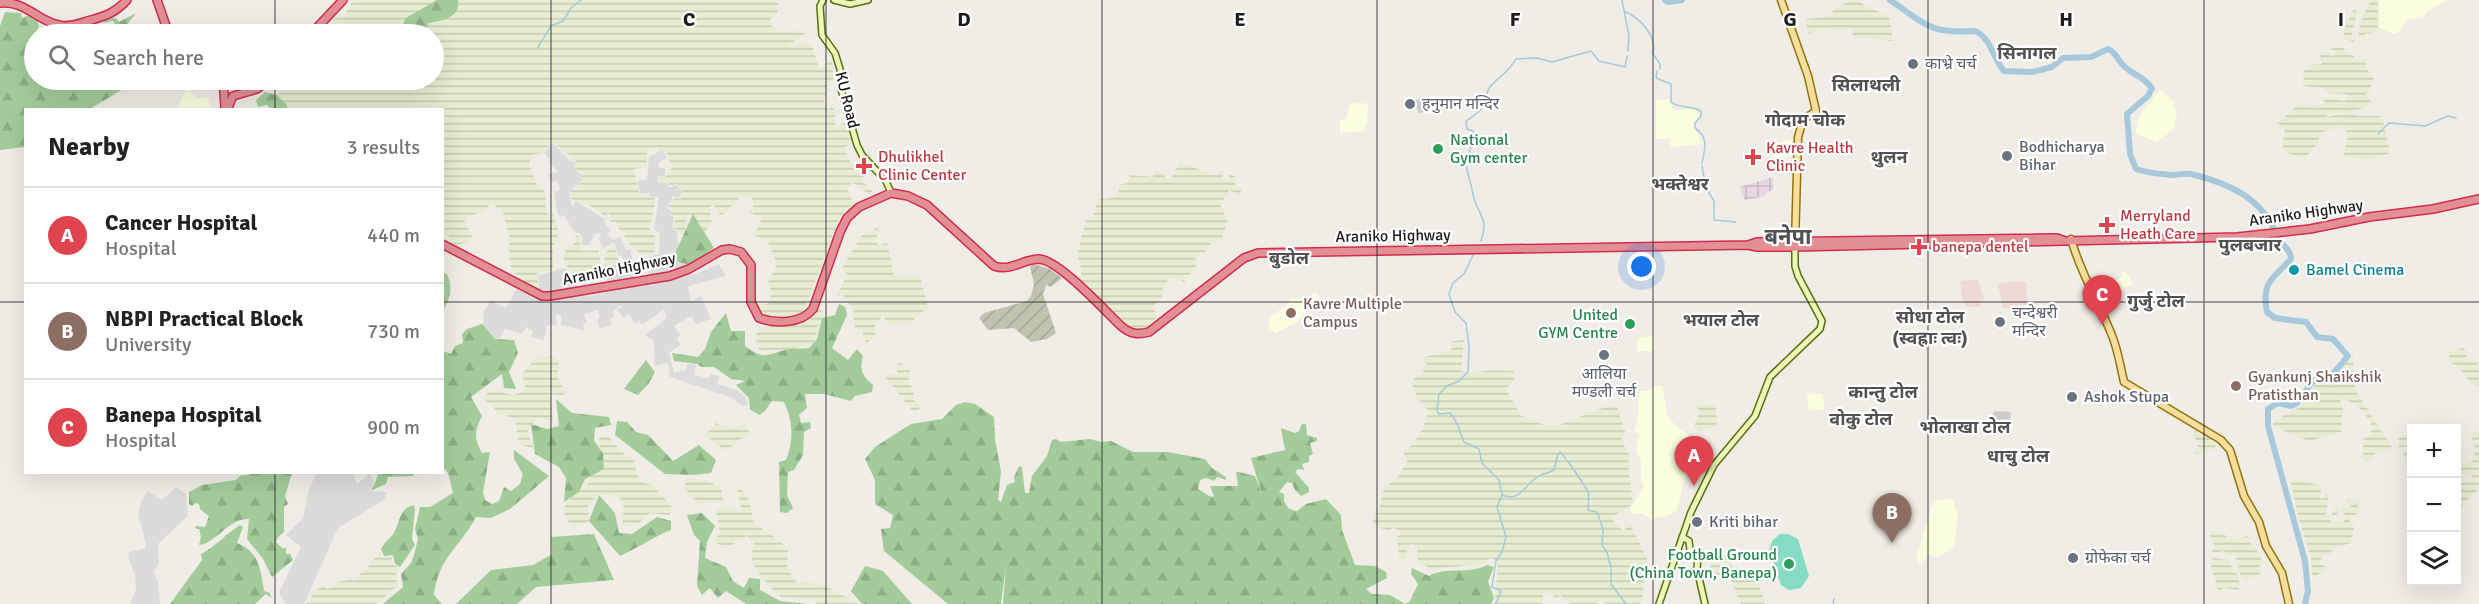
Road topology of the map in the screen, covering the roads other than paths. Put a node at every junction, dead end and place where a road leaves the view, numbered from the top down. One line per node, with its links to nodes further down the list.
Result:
1 (127, 0): 10 (highway)
2 (343, 0): 12 (highway)
3 (823, 0): 19 (street, KU Road)
4 (834, 0): 5 (street)
5 (868, 0)
6 (1781, 0): 22 (main road)
7 (157, 1): 11 (highway)
8 (0, 3): 9 (highway)
9 (55, 24)
10 (79, 24)
11 (165, 24)
12 (320, 24)
13 (225, 90): 17 (highway)
14 (229, 90): 16 (highway)
15 (253, 90): 16 (highway)
16 (239, 94): 18 (highway)
17 (226, 108)
18 (227, 108)
19 (891, 193): 22 (highway, Araniko Highway); 23 (highway, Araniko Highway)
20 (2479, 200): 21 (highway, Araniko Highway)
21 (2067, 240): 22 (highway, Araniko Highway); 27 (main road)
22 (1795, 244): 24 (street)
23 (444, 245)
24 (1682, 537): 25 (street); 26 (street)
25 (1659, 604)
26 (1704, 604)
27 (2289, 604)

